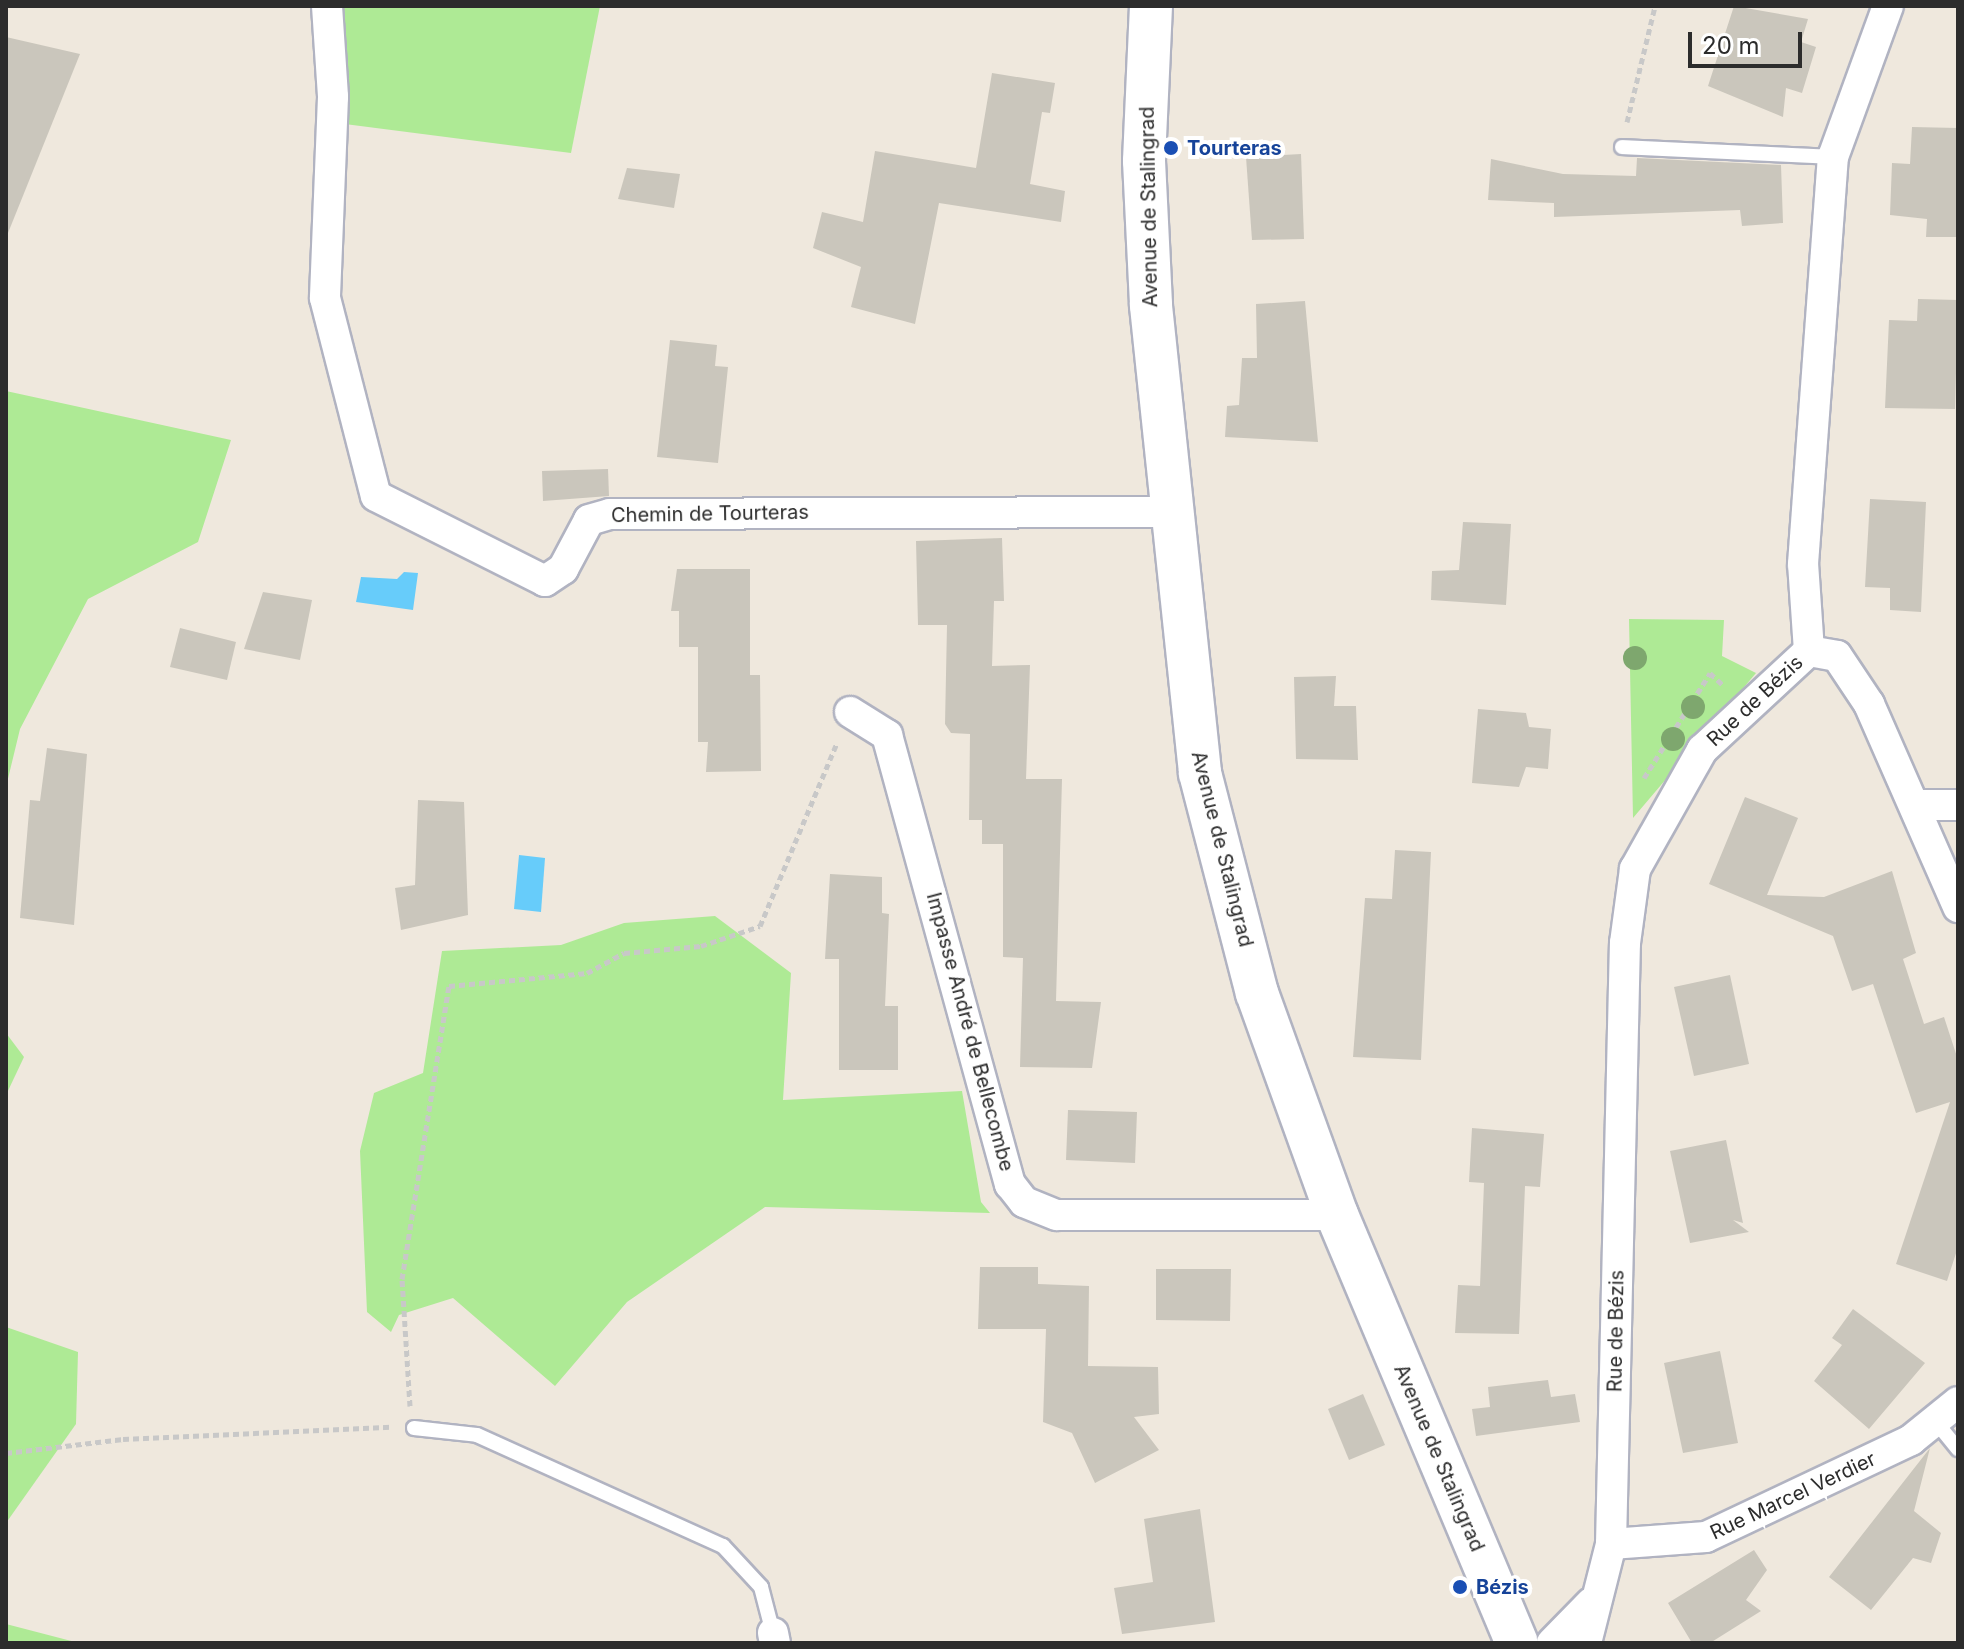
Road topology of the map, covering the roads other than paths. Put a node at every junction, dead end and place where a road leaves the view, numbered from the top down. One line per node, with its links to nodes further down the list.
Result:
1 (327, 6): 6 (street, Chemin de Tourteras)
2 (1151, 6): 6 (main road, Avenue de Stalingrad)
3 (1888, 6): 5 (street, Rue de Bézis)
4 (1622, 147): 5 (lane)
5 (1833, 157): 7 (street, Rue de Bézis)
6 (1168, 512): 12 (main road, Avenue de Stalingrad)
7 (1809, 651): 9 (street); 16 (street, Rue de Bézis)
8 (850, 712): 12 (street, Impasse André de Bellecombe)
9 (1918, 805): 10 (street); 11 (street)
10 (1958, 805)
11 (1958, 907)
12 (1337, 1215): 19 (main road, Avenue de Stalingrad)
13 (1947, 1412): 15 (lane); 16 (street, Rue Marcel Verdier)
14 (414, 1428): 18 (lane)
15 (1958, 1449)
16 (1611, 1544): 17 (street, Rue de Bézis)
17 (1604, 1581): 20 (street); 21 (street, Rue de Bézis)
18 (774, 1638)
19 (1517, 1643)
20 (1552, 1643)
21 (1586, 1643)

